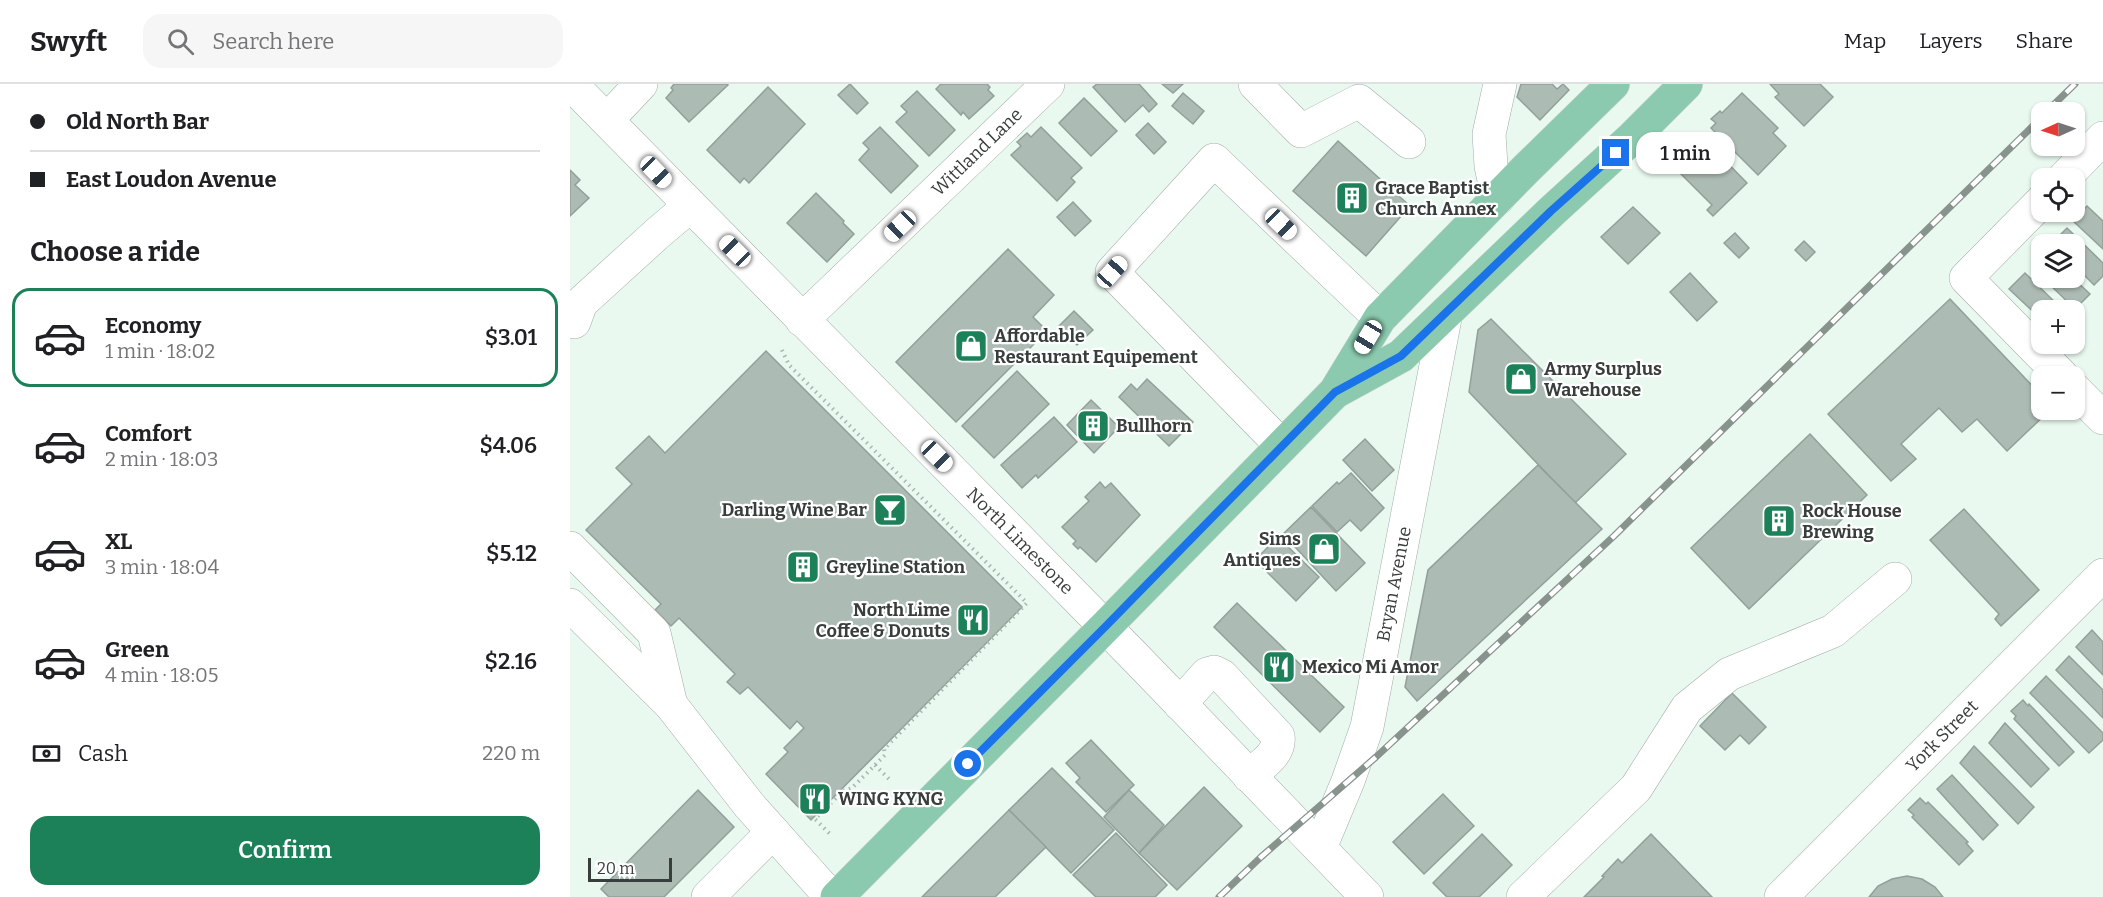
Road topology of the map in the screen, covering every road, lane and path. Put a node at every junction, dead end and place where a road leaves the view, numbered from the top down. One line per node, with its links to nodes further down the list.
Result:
1 (641, 84): 7 (street)
2 (1048, 84): 16 (street, Wittland Lane)
3 (1255, 84): 9 (street)
4 (1500, 84): 11 (street)
5 (1613, 84): 11 (main road)
6 (1686, 84): 14 (main road)
7 (583, 104): 12 (street, North Limestone)
8 (2103, 138): 10 (street)
9 (1410, 142)
10 (2074, 168)
11 (1498, 198): 15 (main road)
12 (690, 206): 16 (street, North Limestone); 17 (street)
13 (2031, 212): 19 (street)
14 (1446, 313): 20 (main road); 36 (street, Bryan Avenue)
15 (1380, 318): 20 (main road); 23 (street)
16 (802, 320): 28 (street, North Limestone)
17 (574, 322)
18 (782, 350): 31 (path)
19 (2052, 366)
20 (1335, 392): 23 (main road)
21 (2085, 400): 22 (street)
22 (2103, 418)
23 (1281, 445): 28 (main road)
24 (570, 548): 30 (street)
25 (2103, 575): 42 (street, York Street)
26 (1895, 579): 41 (street)
27 (570, 605): 30 (street)
28 (1105, 627): 29 (street, North Limestone); 39 (main road)
29 (1180, 704): 32 (street, North Limestone); 32 (street)
30 (671, 705): 34 (street)
31 (875, 765): 33 (path); 35 (path)
32 (1249, 777): 36 (street, North Limestone)
33 (889, 779)
34 (773, 832): 37 (street); 38 (street)
35 (831, 835)
36 (1320, 848): 40 (street, North Limestone)
37 (708, 897)
38 (831, 897)
39 (837, 897)
40 (1367, 897)
41 (1523, 897)
42 (1781, 897)

